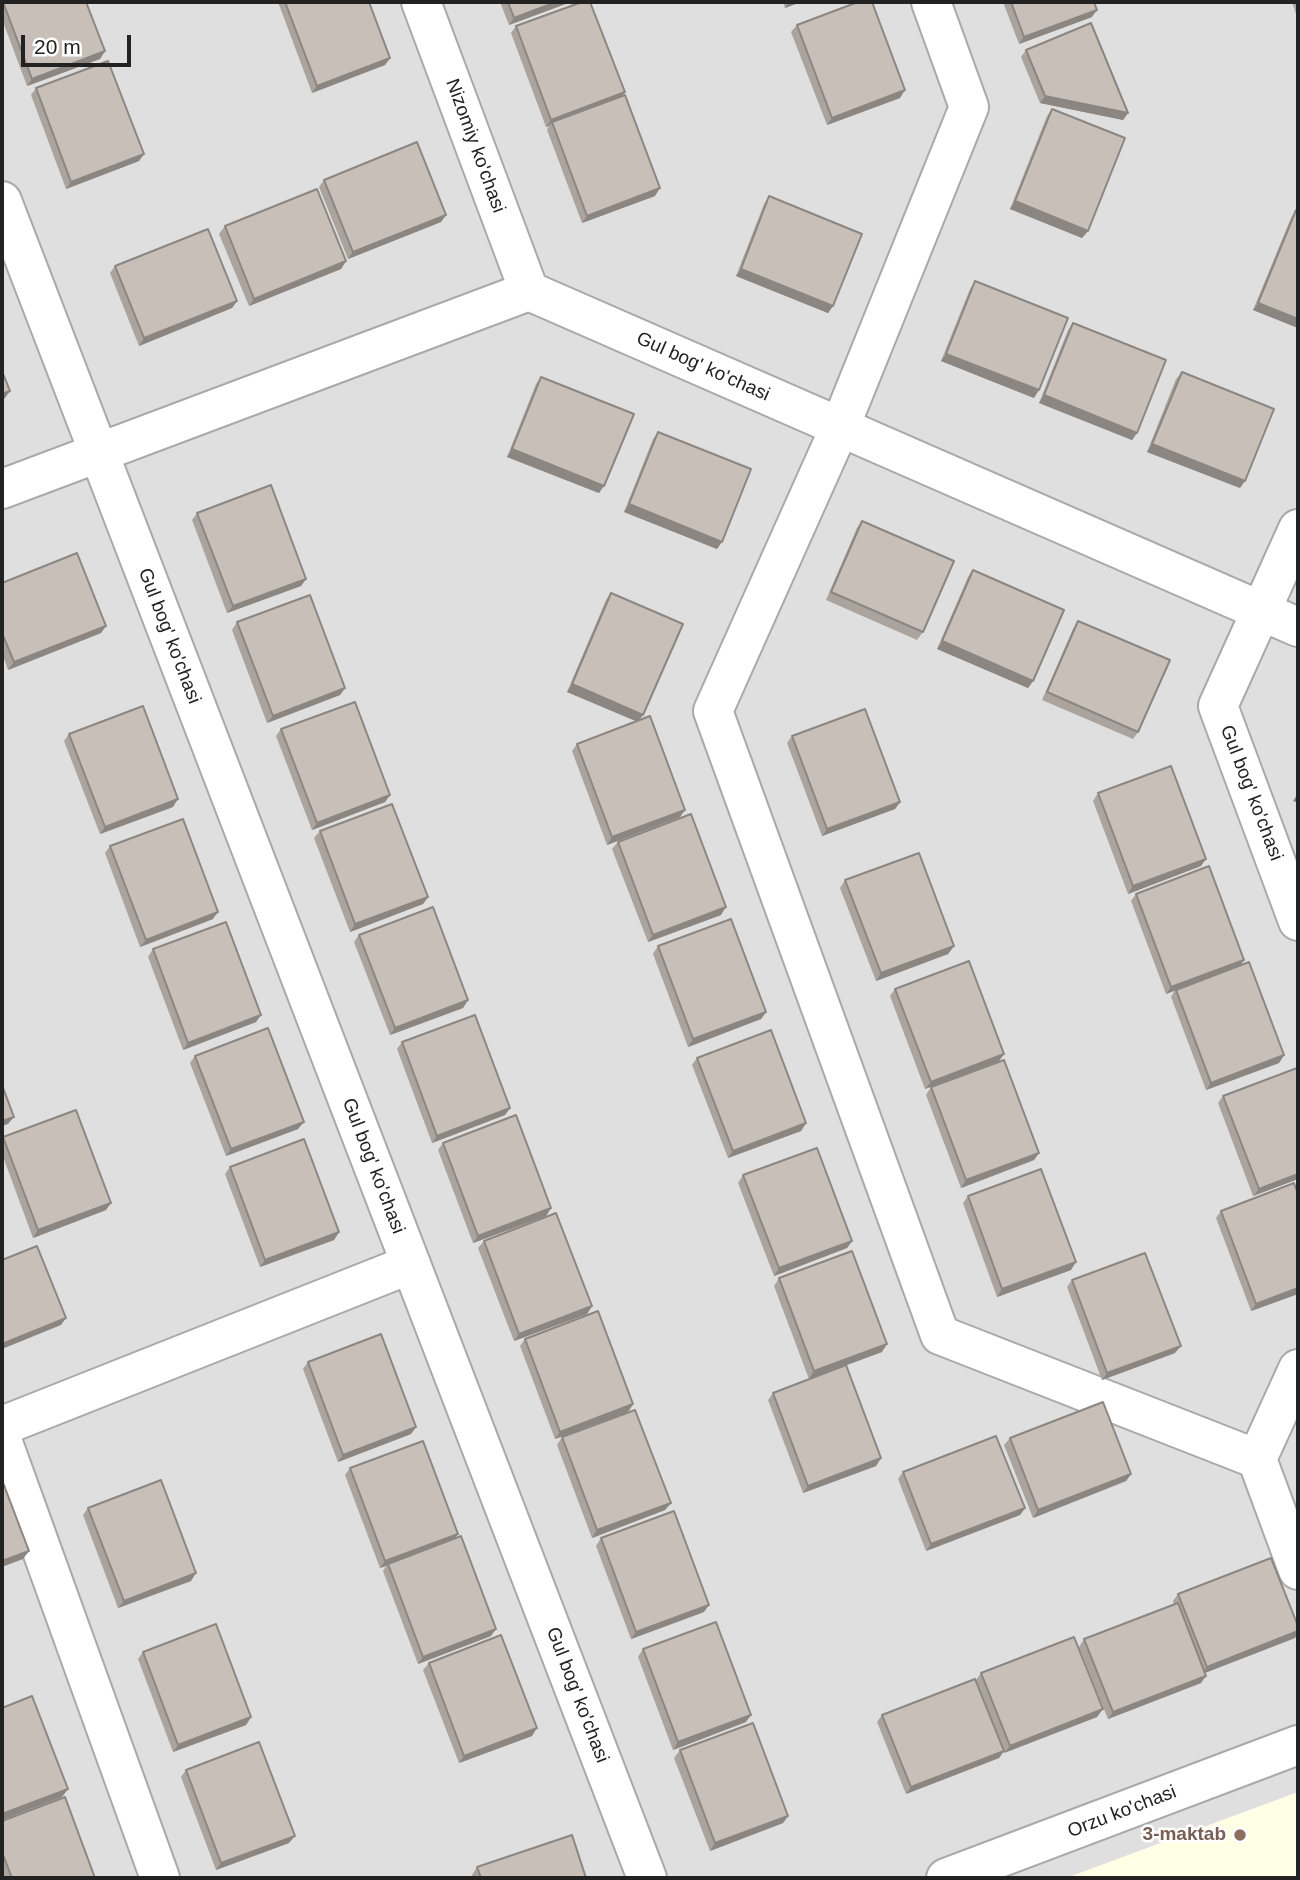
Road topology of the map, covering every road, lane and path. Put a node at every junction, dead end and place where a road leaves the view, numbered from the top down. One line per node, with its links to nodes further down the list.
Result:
1 (421, 2): 4 (street, Nizomiy ko'chasi)
2 (931, 2): 5 (street)
3 (2, 201): 6 (street, Gul bog' ko'chasi)
4 (529, 291): 5 (street, Gul bog' ko'chasi); 6 (street)
5 (840, 427): 9 (street, Gul bog' ko'chasi); 16 (street)
6 (99, 453): 7 (street); 12 (street, Gul bog' ko'chasi)
7 (2, 489)
8 (1298, 529): 9 (street)
9 (1261, 611): 10 (street, Gul bog' ko'chasi); 11 (street, Gul bog' ko'chasi)
10 (1298, 627)
11 (1298, 920)
12 (411, 1264): 14 (street); 20 (street, Gul bog' ko'chasi)
13 (1298, 1369): 16 (street)
14 (2, 1426)
15 (2, 1440): 19 (street)
16 (1257, 1460): 17 (street)
17 (1298, 1570)
18 (1298, 1745): 21 (street, Orzu ko'chasi)
19 (160, 1878)
20 (647, 1878)
21 (946, 1878)

